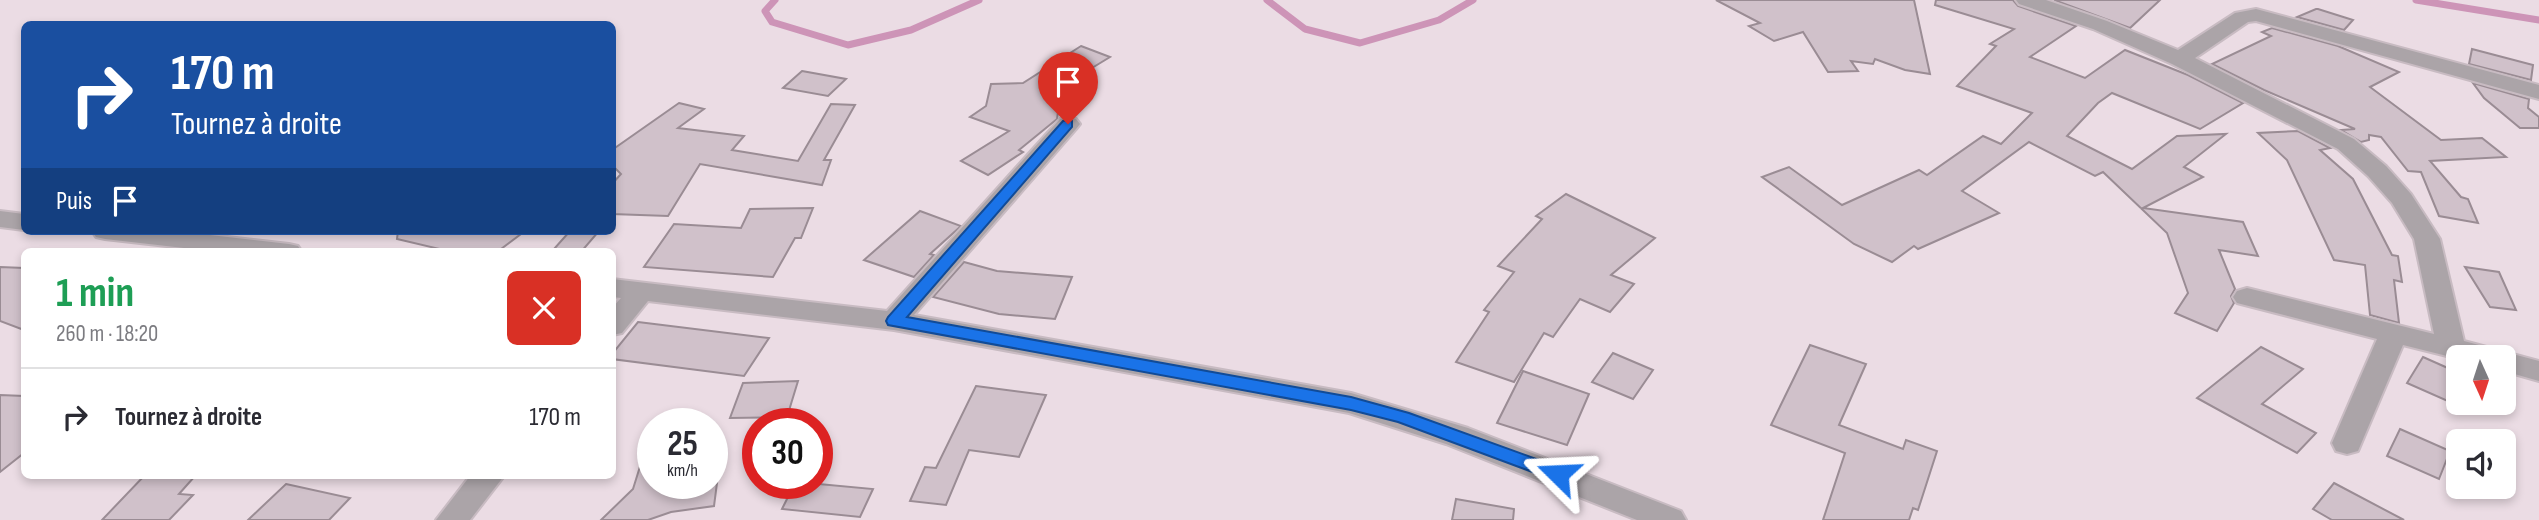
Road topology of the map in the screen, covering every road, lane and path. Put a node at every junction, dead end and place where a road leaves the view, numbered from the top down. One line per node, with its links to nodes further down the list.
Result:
1 (2026, 0): 2 (street)
2 (2180, 59): 3 (street); 16 (street)
3 (2539, 92)
4 (1068, 124): 13 (street)
5 (0, 219): 6 (street)
6 (21, 222)
7 (140, 235): 8 (street)
8 (254, 248)
9 (616, 288): 10 (street)
10 (642, 290): 12 (street); 13 (street)
11 (2247, 297): 14 (street)
12 (616, 321)
13 (894, 321): 22 (street)
14 (2394, 332): 15 (street); 19 (street)
15 (2447, 345)
16 (2451, 345)
17 (2516, 364): 18 (street)
18 (2539, 371)
19 (2347, 443)
20 (486, 479): 21 (street)
21 (452, 520)
22 (1670, 520)

